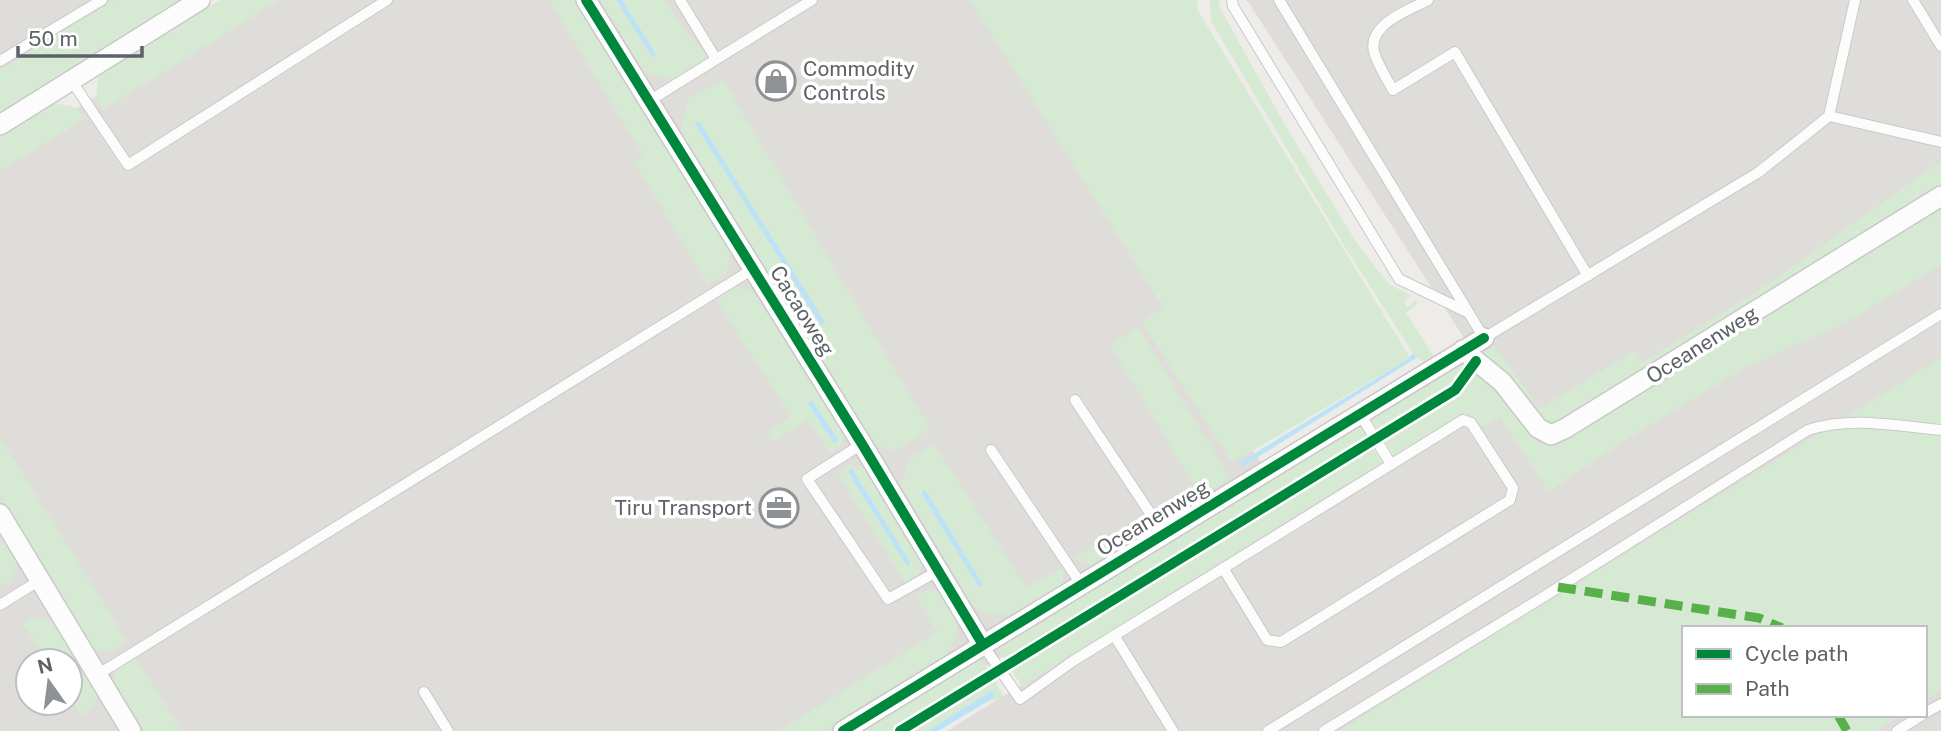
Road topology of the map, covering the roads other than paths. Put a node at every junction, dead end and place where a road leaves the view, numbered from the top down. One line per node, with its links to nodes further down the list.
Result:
1 (102, 0): 14 (lane)
2 (200, 0): 15 (street)
3 (387, 0): 15 (lane)
4 (586, 0): 16 (street, Cacaoweg)
5 (680, 0): 13 (lane)
6 (812, 0): 13 (lane)
7 (1233, 0): 23 (lane)
8 (1279, 0): 23 (lane)
9 (1428, 0): 22 (lane)
10 (1855, 0): 17 (lane)
11 (1913, 0): 12 (lane)
12 (1941, 47)
13 (716, 59): 16 (lane)
14 (0, 61)
15 (71, 80): 18 (street)
16 (649, 101): 21 (street, Cacaoweg)
17 (1829, 116): 19 (lane); 22 (lane)
18 (0, 125)
19 (1941, 142)
20 (1941, 196): 26 (street, Oceanenweg)
21 (753, 269): 30 (street, Cacaoweg); 42 (lane)
22 (1588, 276): 25 (lane)
23 (1469, 313): 25 (lane)
24 (1941, 314): 49 (lane)
25 (1484, 338): 26 (street, Oceanenweg)
26 (1463, 350): 28 (street, Oceanenweg)
27 (1075, 400): 34 (lane)
28 (1360, 414): 32 (lane); 34 (street, Oceanenweg)
29 (1941, 430): 50 (lane)
30 (862, 444): 36 (street, Cacaoweg); 36 (lane)
31 (991, 450): 38 (lane)
32 (1391, 464): 35 (lane); 35 (lane)
33 (0, 514): 37 (street)
34 (1164, 534): 38 (street, Oceanenweg)
35 (1223, 568): 40 (lane)
36 (938, 570): 41 (street, Cacaoweg)
37 (40, 580): 39 (lane); 42 (street)
38 (1081, 584): 41 (street, Oceanenweg)
39 (0, 605)
40 (1114, 635): 41 (lane); 48 (lane)
41 (983, 645): 47 (street, Oceanenweg)
42 (97, 676): 45 (street)
43 (424, 692): 46 (lane)
44 (1919, 717): 51 (lane)
45 (127, 730)
46 (448, 731)
47 (843, 731)
48 (1172, 731)
49 (1268, 731)
50 (1325, 731)
51 (1897, 731)

